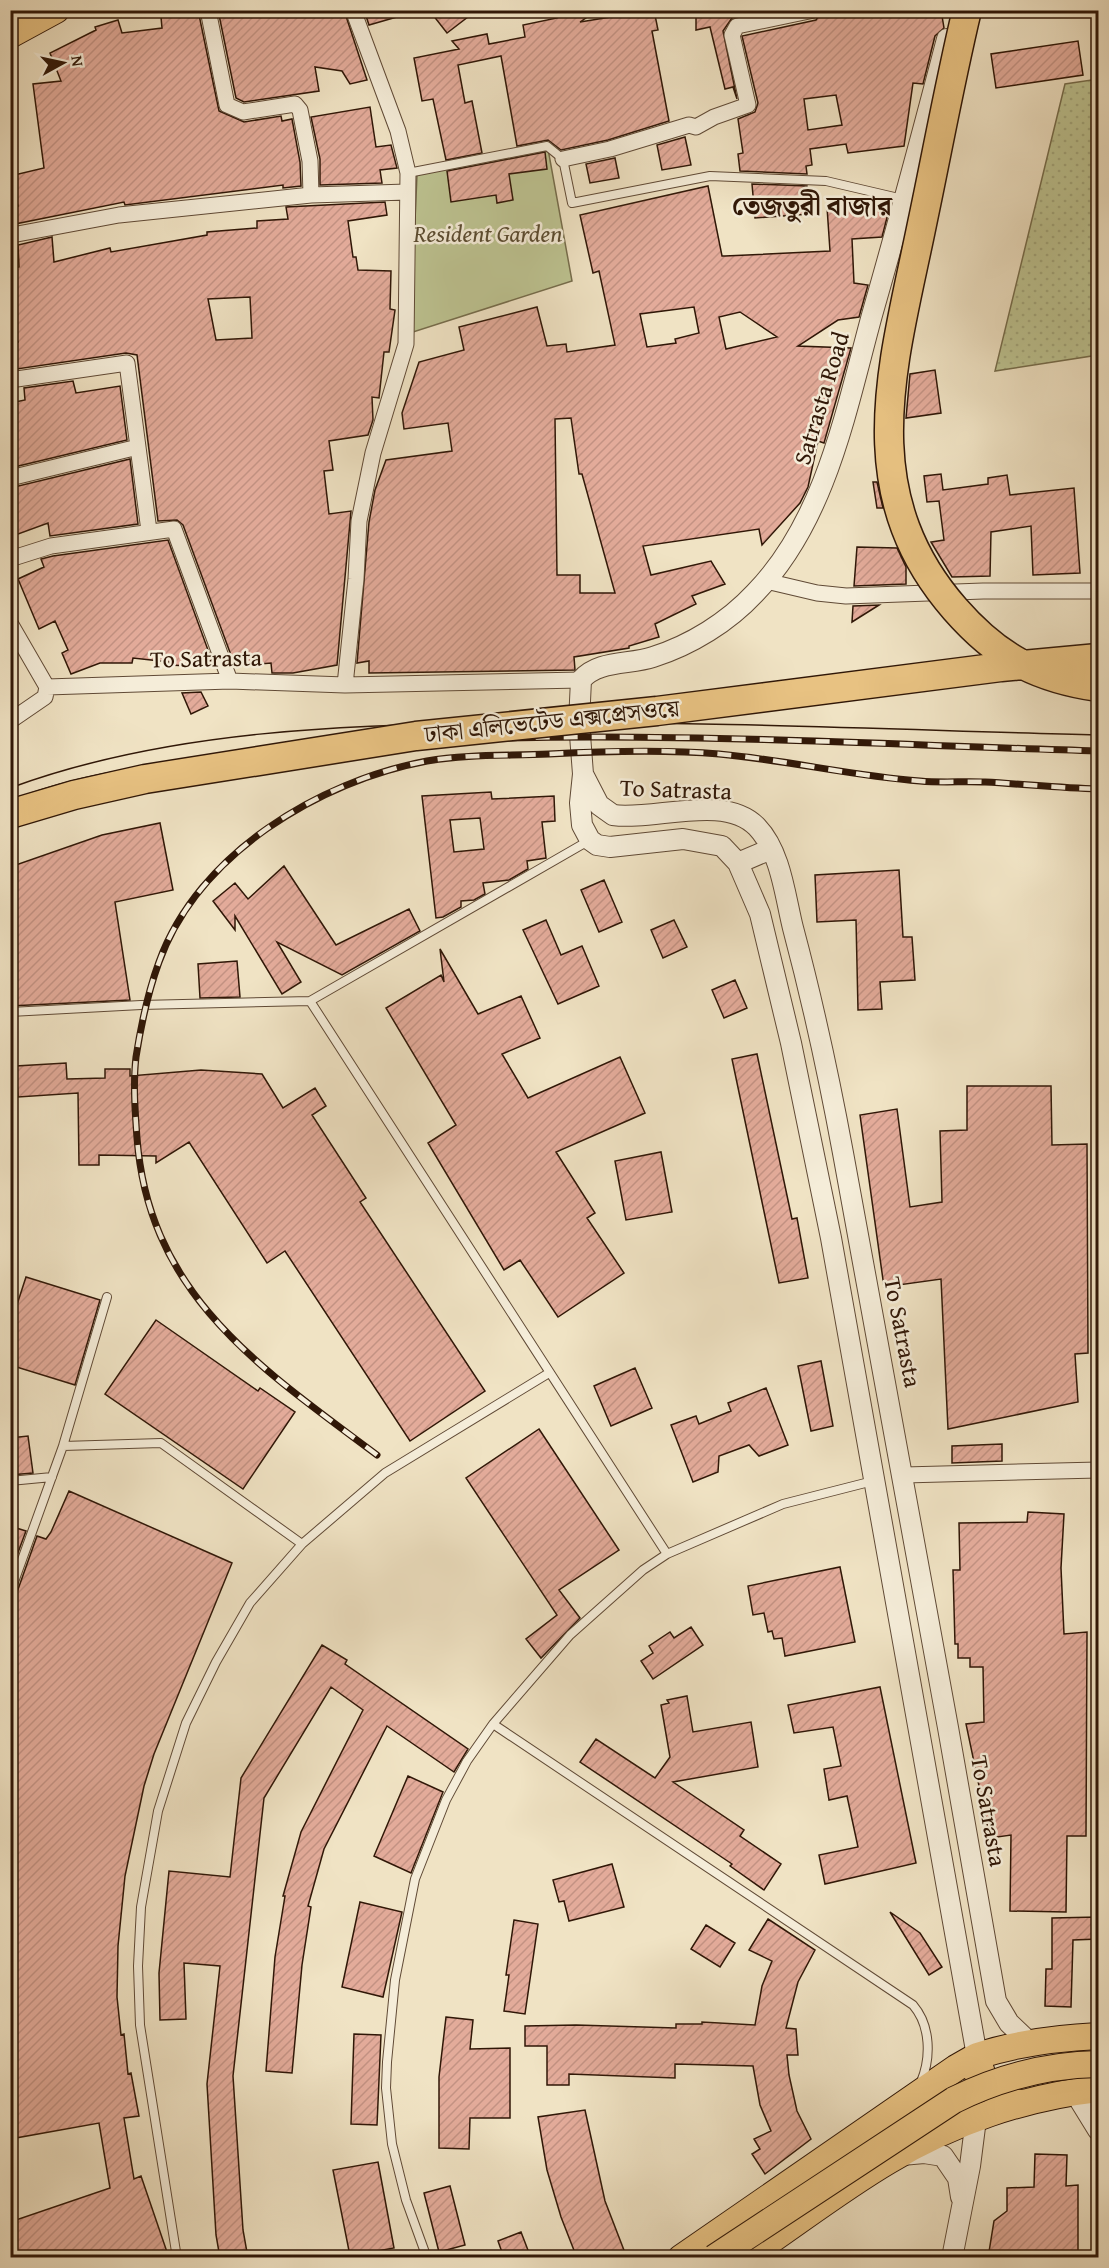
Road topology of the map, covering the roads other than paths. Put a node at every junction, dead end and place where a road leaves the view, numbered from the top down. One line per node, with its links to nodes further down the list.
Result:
1 (56, 10): 7 (main road)
2 (208, 10): 11 (street)
3 (353, 10): 9 (street)
4 (814, 10): 8 (street)
5 (954, 10): 12 (street, Satrasta Road)
6 (967, 10): 27 (highway, bridge)
7 (10, 35)
8 (563, 159): 9 (lane); 12 (lane)
9 (408, 173): 10 (street)
10 (407, 192): 11 (street); 25 (street)
11 (311, 195): 13 (street)
12 (905, 200): 19 (street, Satrasta Road)
13 (10, 240)
14 (10, 380): 15 (street)
15 (138, 447): 16 (street); 17 (street)
16 (10, 478)
17 (149, 531): 18 (street); 24 (street)
18 (10, 559)
19 (766, 581): 20 (street); 23 (street, Satrasta Road)
20 (1098, 591)
21 (10, 623): 26 (street)
22 (1098, 658): 30 (highway, ঢাকা এলিভেটেড এক্সপ্রেসওয়ে, bridge)
23 (581, 680): 25 (street, To Satrasta); 29 (street)
24 (231, 681): 25 (street, To Satrasta); 26 (street, To Satrasta)
25 (345, 685)
26 (47, 687): 28 (street)
27 (1098, 687)
28 (10, 721)
29 (583, 774): 31 (street); 32 (street, To Satrasta)
30 (10, 814)
31 (590, 840): 33 (street); 34 (lane)
32 (771, 849): 33 (street); 36 (street, To Satrasta)
33 (738, 863): 37 (street)
34 (310, 1000): 35 (lane); 39 (lane)
35 (10, 1012)
36 (821, 1036): 37 (street); 42 (street, To Satrasta)
37 (791, 1043): 44 (street)
38 (107, 1297): 40 (lane)
39 (549, 1373): 46 (lane); 47 (lane)
40 (63, 1446): 43 (lane); 46 (lane)
41 (1098, 1470): 42 (street)
42 (904, 1475): 44 (street); 51 (street, To Satrasta)
43 (52, 1477): 45 (lane); 48 (lane)
44 (876, 1480): 47 (lane); 52 (street)
45 (10, 1482)
46 (302, 1544): 62 (lane)
47 (667, 1554): 49 (lane)
48 (10, 1593)
49 (493, 1724): 55 (lane); 63 (lane)
50 (1098, 2037): 51 (main road)
51 (1029, 2042): 52 (main road); 54 (main road)
52 (977, 2056): 55 (main road); 56 (main road); 57 (main road)
53 (1098, 2064): 65 (main road, bridge)
54 (1086, 2090): 56 (main road); 58 (street)
55 (918, 2093): 59 (main road); 64 (main road)
56 (1024, 2103): 57 (main road)
57 (975, 2119): 59 (main road); 61 (street)
58 (1098, 2130)
59 (943, 2132): 60 (main road)
60 (898, 2155): 61 (street); 66 (main road)
61 (963, 2206): 67 (street)
62 (177, 2258)
63 (428, 2258)
64 (681, 2258)
65 (714, 2258)
66 (745, 2258)
67 (951, 2258)

